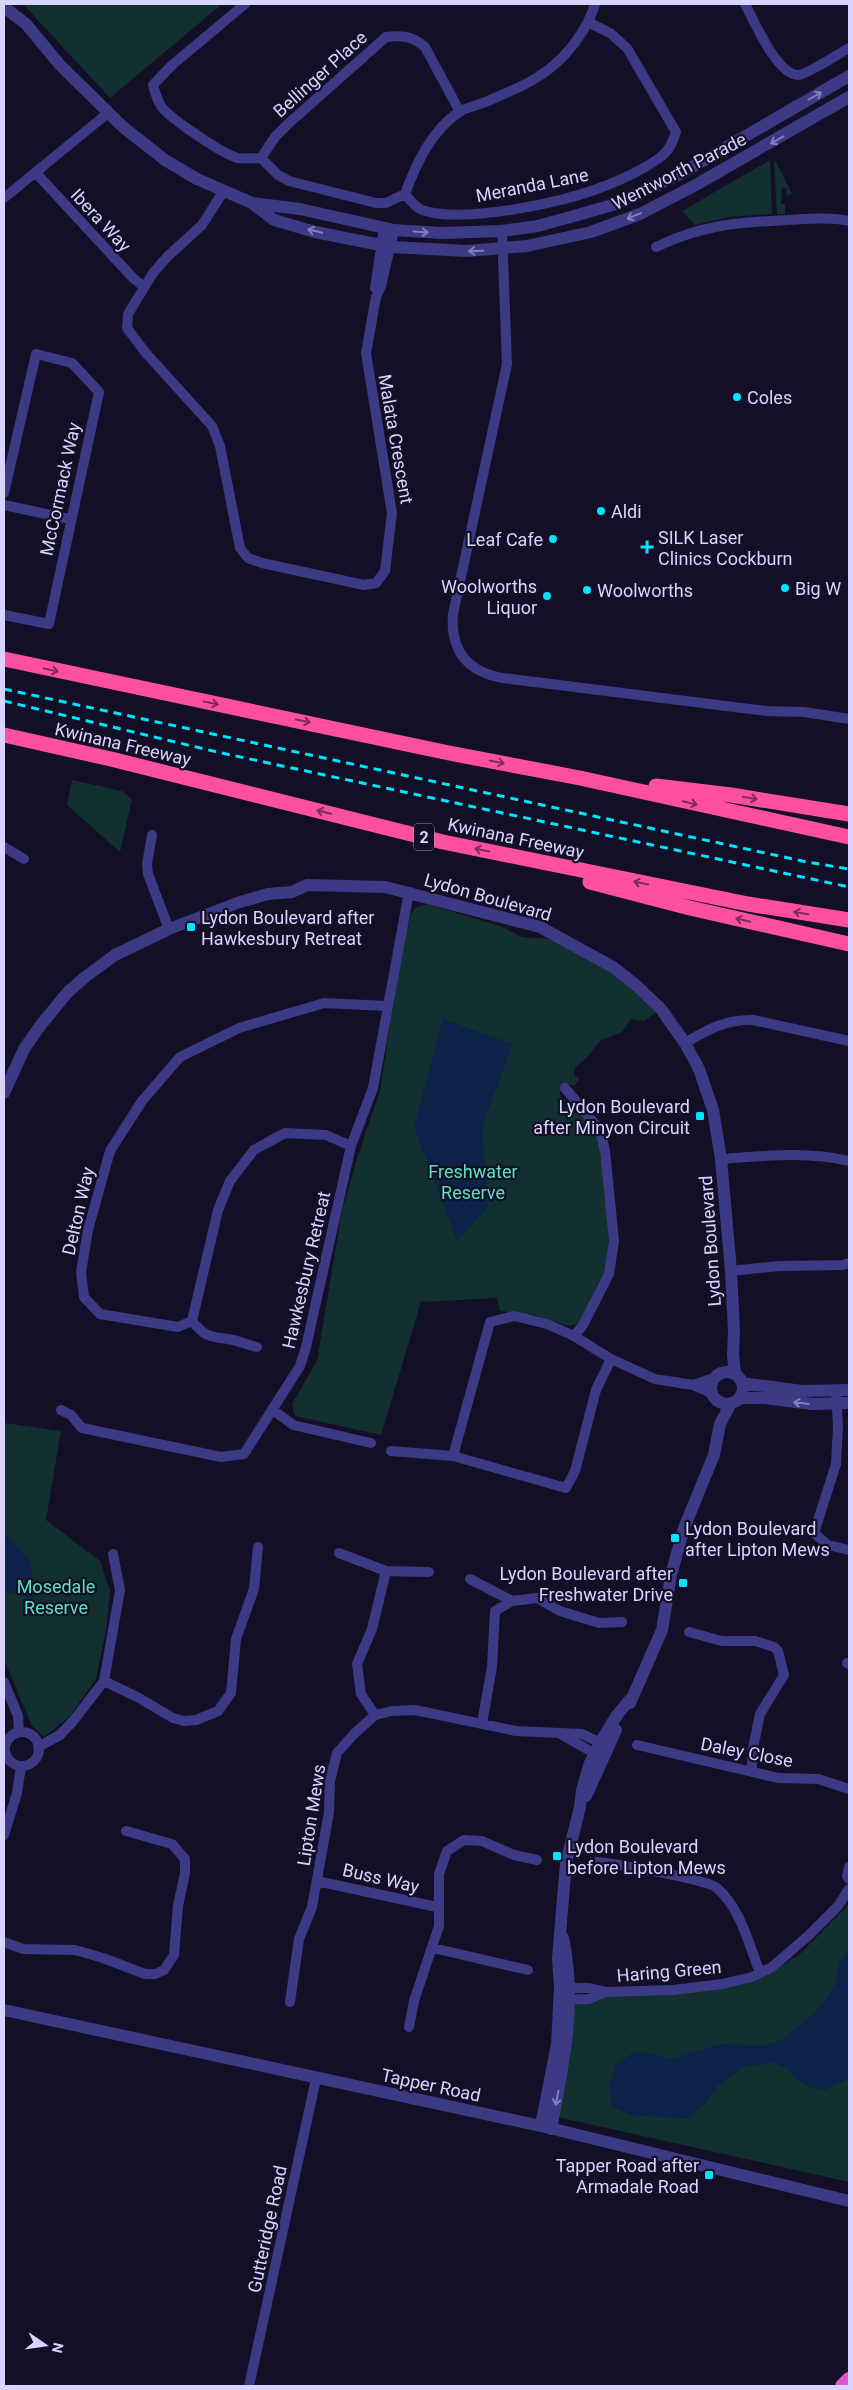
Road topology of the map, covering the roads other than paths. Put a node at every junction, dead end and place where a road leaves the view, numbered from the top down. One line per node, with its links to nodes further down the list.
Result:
1 (245, 4): 13 (street)
2 (595, 4): 5 (street)
3 (744, 4): 6 (street)
4 (4, 7): 11 (street, Wentworth Parade)
5 (588, 22): 9 (street); 16 (street, Meranda Lane)
6 (849, 48)
7 (849, 76): 10 (street, Wentworth Parade, one-way to 7)
8 (849, 97): 12 (street, Wentworth Parade)
9 (460, 112): 13 (street, Bellinger Place); 16 (street)
10 (788, 112): 12 (street); 21 (street, Wentworth Parade)
11 (108, 113): 14 (street); 15 (street, Wentworth Parade)
12 (797, 129): 24 (street, Wentworth Parade, one-way to 24)
13 (262, 158): 16 (street)
14 (36, 173): 17 (street); 25 (street, Ibera Way)
15 (223, 192): 18 (street, Wentworth Parade); 25 (street, Malata Crescent)
16 (405, 194)
17 (4, 198)
18 (252, 203): 20 (street, Wentworth Parade); 22 (street, Wentworth Parade, one-way to 18)
19 (849, 221): 23 (street)
20 (389, 229): 21 (street, Wentworth Parade, one-way to 21); 22 (street, Malata Crescent)
21 (502, 231): 24 (street)
22 (386, 246): 24 (street, Wentworth Parade, one-way to 22); 25 (street, Malata Crescent)
23 (656, 247)
24 (503, 250): 31 (street)
25 (144, 287)
26 (4, 493): 28 (street, McCormack Way)
27 (4, 504): 28 (street)
28 (70, 519): 29 (street, McCormack Way)
29 (4, 615)
30 (4, 659): 33 (highway, one-way to 33)
31 (849, 719)
32 (4, 735): 39 (highway, Kwinana Freeway / 2, one-way to 32)
33 (580, 778): 34 (highway, one-way to 34); 36 (highway, one-way to 36)
34 (849, 814)
35 (152, 835): 42 (street)
36 (849, 837)
37 (4, 847): 38 (street)
38 (24, 859)
39 (545, 864): 41 (highway, Kwinana Freeway / 2, one-way to 39); 43 (highway, one-way to 39)
40 (409, 892): 42 (street, Lydon Boulevard); 44 (street, Hawkesbury Retreat); 46 (street, Lydon Boulevard)
41 (849, 920)
42 (169, 929): 48 (street, Lydon Boulevard)
43 (849, 944)
44 (387, 1006): 49 (street, Hawkesbury Retreat); 54 (street, Delton Way)
45 (849, 1041): 46 (street)
46 (685, 1043): 50 (street, Lydon Boulevard)
47 (565, 1088): 55 (street)
48 (4, 1093)
49 (351, 1146): 54 (street); 64 (street, Hawkesbury Retreat)
50 (721, 1159): 51 (street); 53 (street, Lydon Boulevard)
51 (849, 1161)
52 (849, 1263): 53 (street)
53 (731, 1271): 57 (street, Lydon Boulevard)
54 (192, 1321): 56 (street)
55 (574, 1336): 58 (street); 68 (street)
56 (256, 1347)
57 (732, 1355): 59 (street, Lydon Boulevard); 60 (street, Lydon Boulevard)
58 (611, 1359): 61 (street); 68 (street)
59 (717, 1376): 60 (street); 61 (street); 63 (street)
60 (739, 1378): 62 (street); 63 (street, Lydon Boulevard)
61 (693, 1385): 63 (street)
62 (843, 1397): 63 (street, one-way to 63); 70 (street)
63 (725, 1399): 87 (street)
64 (272, 1409): 65 (street, Hawkesbury Retreat); 66 (street)
65 (61, 1410)
66 (371, 1444)
67 (391, 1450): 68 (street)
68 (453, 1456)
69 (258, 1547): 79 (street)
70 (849, 1550)
71 (339, 1553): 73 (street)
72 (113, 1554): 79 (street)
73 (386, 1571): 74 (street); 81 (street)
74 (429, 1572)
75 (470, 1579): 76 (street)
76 (512, 1601): 77 (street); 82 (street)
77 (622, 1622)
78 (689, 1632): 89 (street)
79 (104, 1681): 86 (street)
80 (4, 1682): 83 (street)
81 (375, 1715): 82 (street); 97 (street, Lipton Mews)
82 (482, 1723): 84 (street)
83 (19, 1732): 86 (street); 88 (street)
84 (561, 1734): 87 (street); 87 (street)
85 (637, 1746): 89 (street, Daley Close)
86 (38, 1747): 88 (street)
87 (601, 1750): 104 (street)
88 (21, 1766): 92 (street)
89 (752, 1772): 90 (street, Daley Close)
90 (849, 1789)
91 (126, 1831): 100 (street)
92 (4, 1835)
93 (537, 1860): 99 (street)
94 (597, 1862): 103 (street)
95 (849, 1867): 96 (street)
96 (849, 1878)
97 (317, 1881): 99 (street, Buss Way); 105 (street, Lipton Mews)
98 (849, 1890): 103 (street, Haring Green)
99 (437, 1907): 101 (street)
100 (4, 1942)
101 (433, 1948): 102 (street); 107 (street)
102 (528, 1970)
103 (760, 1973): 104 (street, Haring Green)
104 (564, 1994): 109 (street)
105 (290, 2002)
106 (4, 2010): 108 (street, Tapper Road)
107 (409, 2027)
108 (316, 2079): 109 (street, Tapper Road); 112 (street, Gutteridge Road)
109 (546, 2128): 110 (street, Tapper Road)
110 (849, 2201)
111 (849, 2379): 113 (highway)
112 (249, 2386)
113 (842, 2386)

